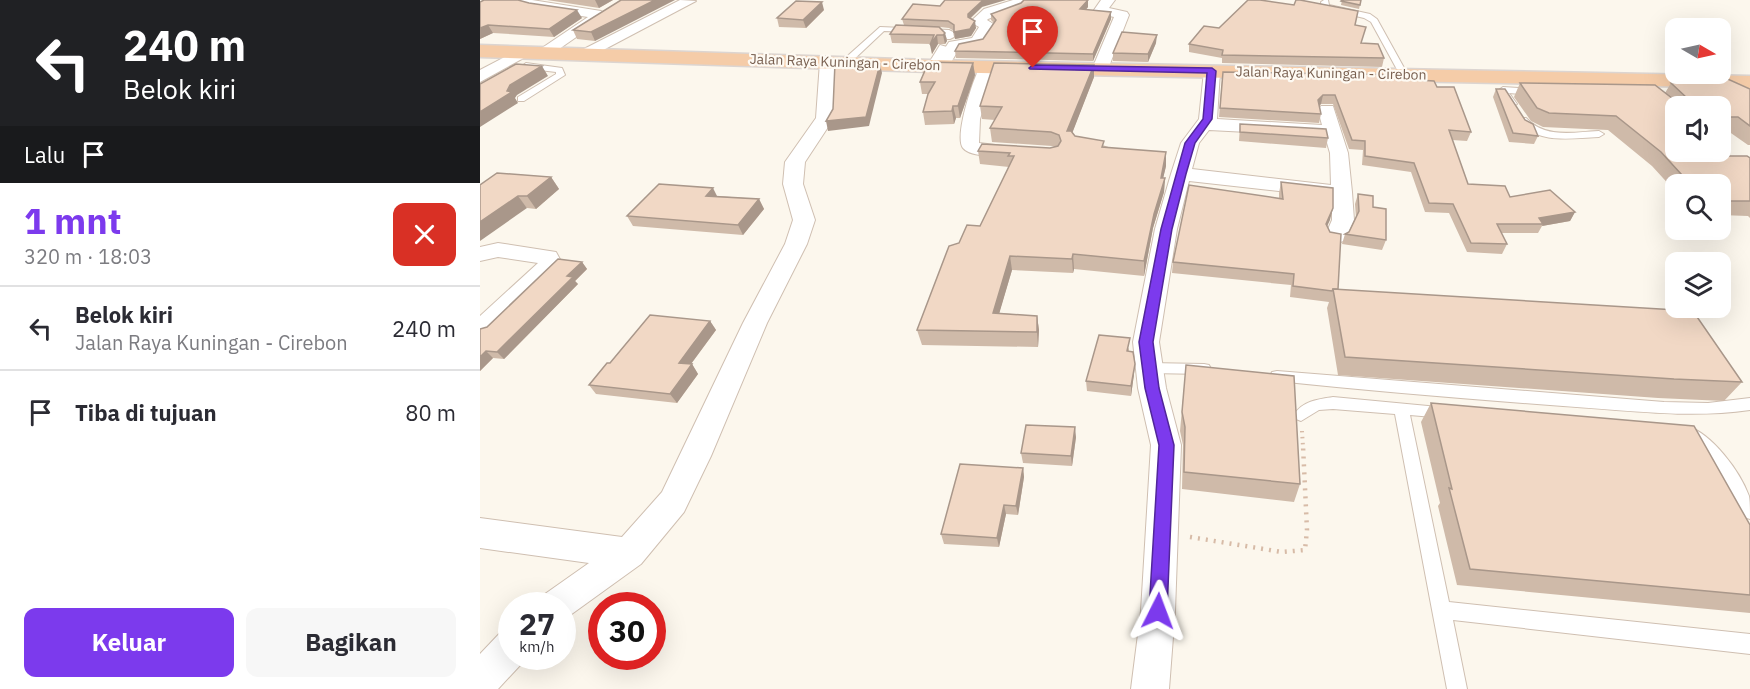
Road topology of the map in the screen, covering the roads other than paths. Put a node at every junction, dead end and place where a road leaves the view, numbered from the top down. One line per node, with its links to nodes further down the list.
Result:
1 (517, 0): 8 (street)
2 (1021, 0): 10 (street)
3 (1108, 0): 13 (street)
4 (689, 1): 9 (street)
5 (1324, 2): 15 (lane)
6 (950, 37): 11 (lane)
7 (480, 51): 8 (highway, Jalan Raya Kuningan - Cirebon)
8 (534, 52): 9 (highway, Jalan Raya Kuningan - Cirebon); 16 (street); 22 (lane)
9 (585, 54): 11 (highway, Jalan Raya Kuningan - Cirebon)
10 (938, 60): 11 (highway, Jalan Raya Kuningan - Cirebon); 12 (highway, Jalan Raya Kuningan - Cirebon)
11 (837, 62): 44 (street)
12 (988, 67): 13 (highway, Jalan Raya Kuningan - Cirebon); 28 (street)
13 (1100, 69): 14 (highway, Jalan Raya Kuningan - Cirebon)
14 (1212, 71): 15 (highway, Jalan Raya Kuningan - Cirebon); 25 (street)
15 (1404, 75): 20 (highway, Jalan Raya Kuningan - Cirebon)
16 (480, 77)
17 (1731, 82): 18 (highway, Jalan Raya Kuningan - Cirebon)
18 (1750, 82)
19 (1665, 83): 20 (highway, Jalan Raya Kuningan - Cirebon)
20 (1500, 84): 27 (lane)
21 (1718, 84): 23 (street)
22 (521, 99)
23 (1750, 99)
24 (1326, 110): 26 (street)
25 (1204, 124): 26 (street); 29 (street)
26 (1332, 131): 30 (street)
27 (1599, 134)
28 (1029, 153)
29 (1178, 163): 30 (street); 34 (street)
30 (1342, 192): 31 (street)
31 (1336, 236)
32 (480, 254): 33 (street)
33 (481, 328)
34 (1149, 368): 35 (lane); 50 (street)
35 (1221, 370)
36 (1264, 375): 37 (lane)
37 (1750, 404)
38 (1401, 408): 39 (lane); 40 (lane); 46 (lane)
39 (1459, 413)
40 (1301, 415)
41 (1667, 430): 42 (lane)
42 (1750, 512)
43 (480, 533): 44 (street)
44 (628, 553): 45 (street)
45 (576, 592)
46 (1442, 610): 47 (lane); 51 (lane)
47 (1750, 644)
48 (498, 662): 49 (street)
49 (480, 681)
50 (1150, 689)
51 (1457, 689)

